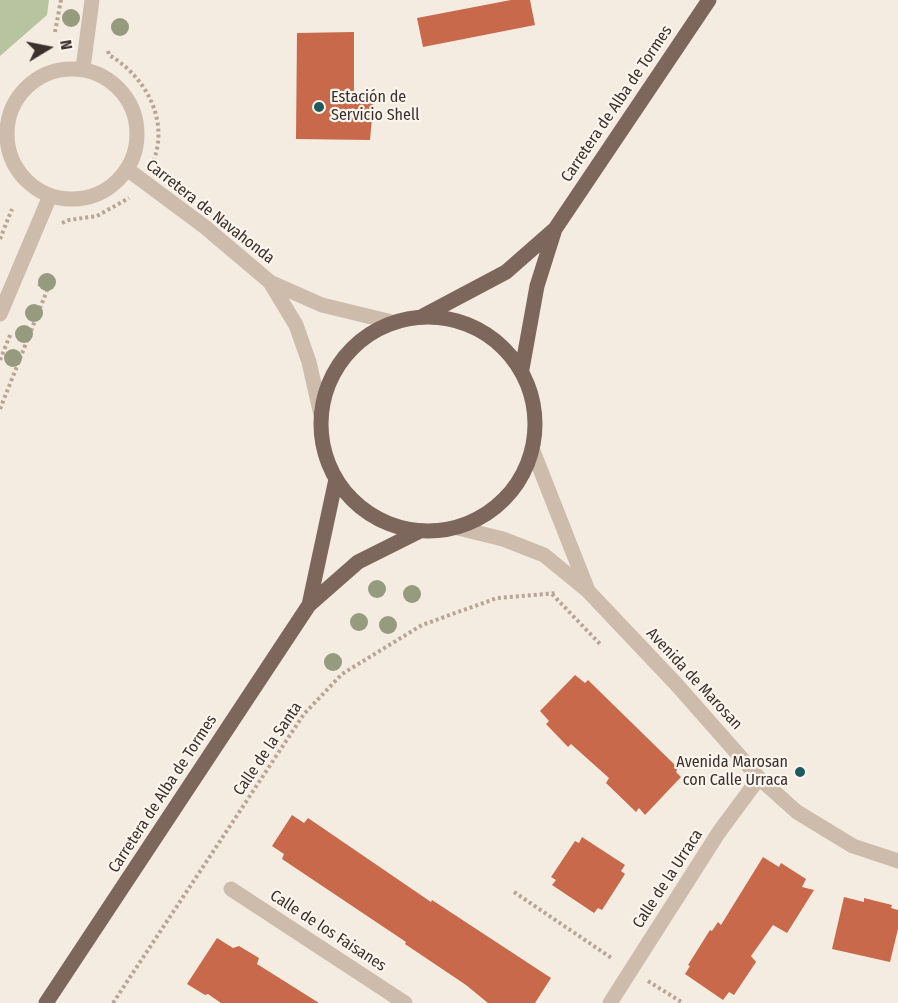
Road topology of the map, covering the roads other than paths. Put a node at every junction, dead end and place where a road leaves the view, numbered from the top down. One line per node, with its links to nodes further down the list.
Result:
1 (92, 0): 3 (street)
2 (709, 0): 7 (main road, Carretera de Alba de Tormes)
3 (83, 68): 4 (street); 5 (street)
4 (5, 109): 6 (street)
5 (127, 169): 6 (street); 8 (street, Carretera de Navahonda)
6 (50, 196): 9 (street)
7 (555, 229): 10 (main road, Carretera de Alba de Tormes); 12 (main road, Carretera de Alba de Tormes)
8 (270, 282): 11 (street, Carretera de Navahonda); 13 (street, Carretera de Navahonda)
9 (0, 314)
10 (423, 316): 11 (main road); 12 (main road)
11 (392, 322): 13 (main road)
12 (522, 369): 14 (main road)
13 (321, 415): 15 (main road)
14 (533, 450): 16 (main road); 18 (street, Avenida de Marosan)
15 (336, 479): 17 (main road); 19 (main road, Carretera de Alba de Tormes)
16 (458, 528): 17 (main road); 18 (street, Avenida de Marosan)
17 (420, 531): 19 (main road, Carretera de Alba de Tormes)
18 (588, 591): 20 (street, Avenida de Marosan)
19 (309, 605): 23 (main road, Carretera de Alba de Tormes)
20 (759, 778): 21 (street, Avenida de Marosan); 25 (street, Calle de la Urraca)
21 (898, 861)
22 (231, 889): 24 (street, Calle de los Faisanes)
23 (46, 1003)
24 (405, 1003)
25 (610, 1003)

